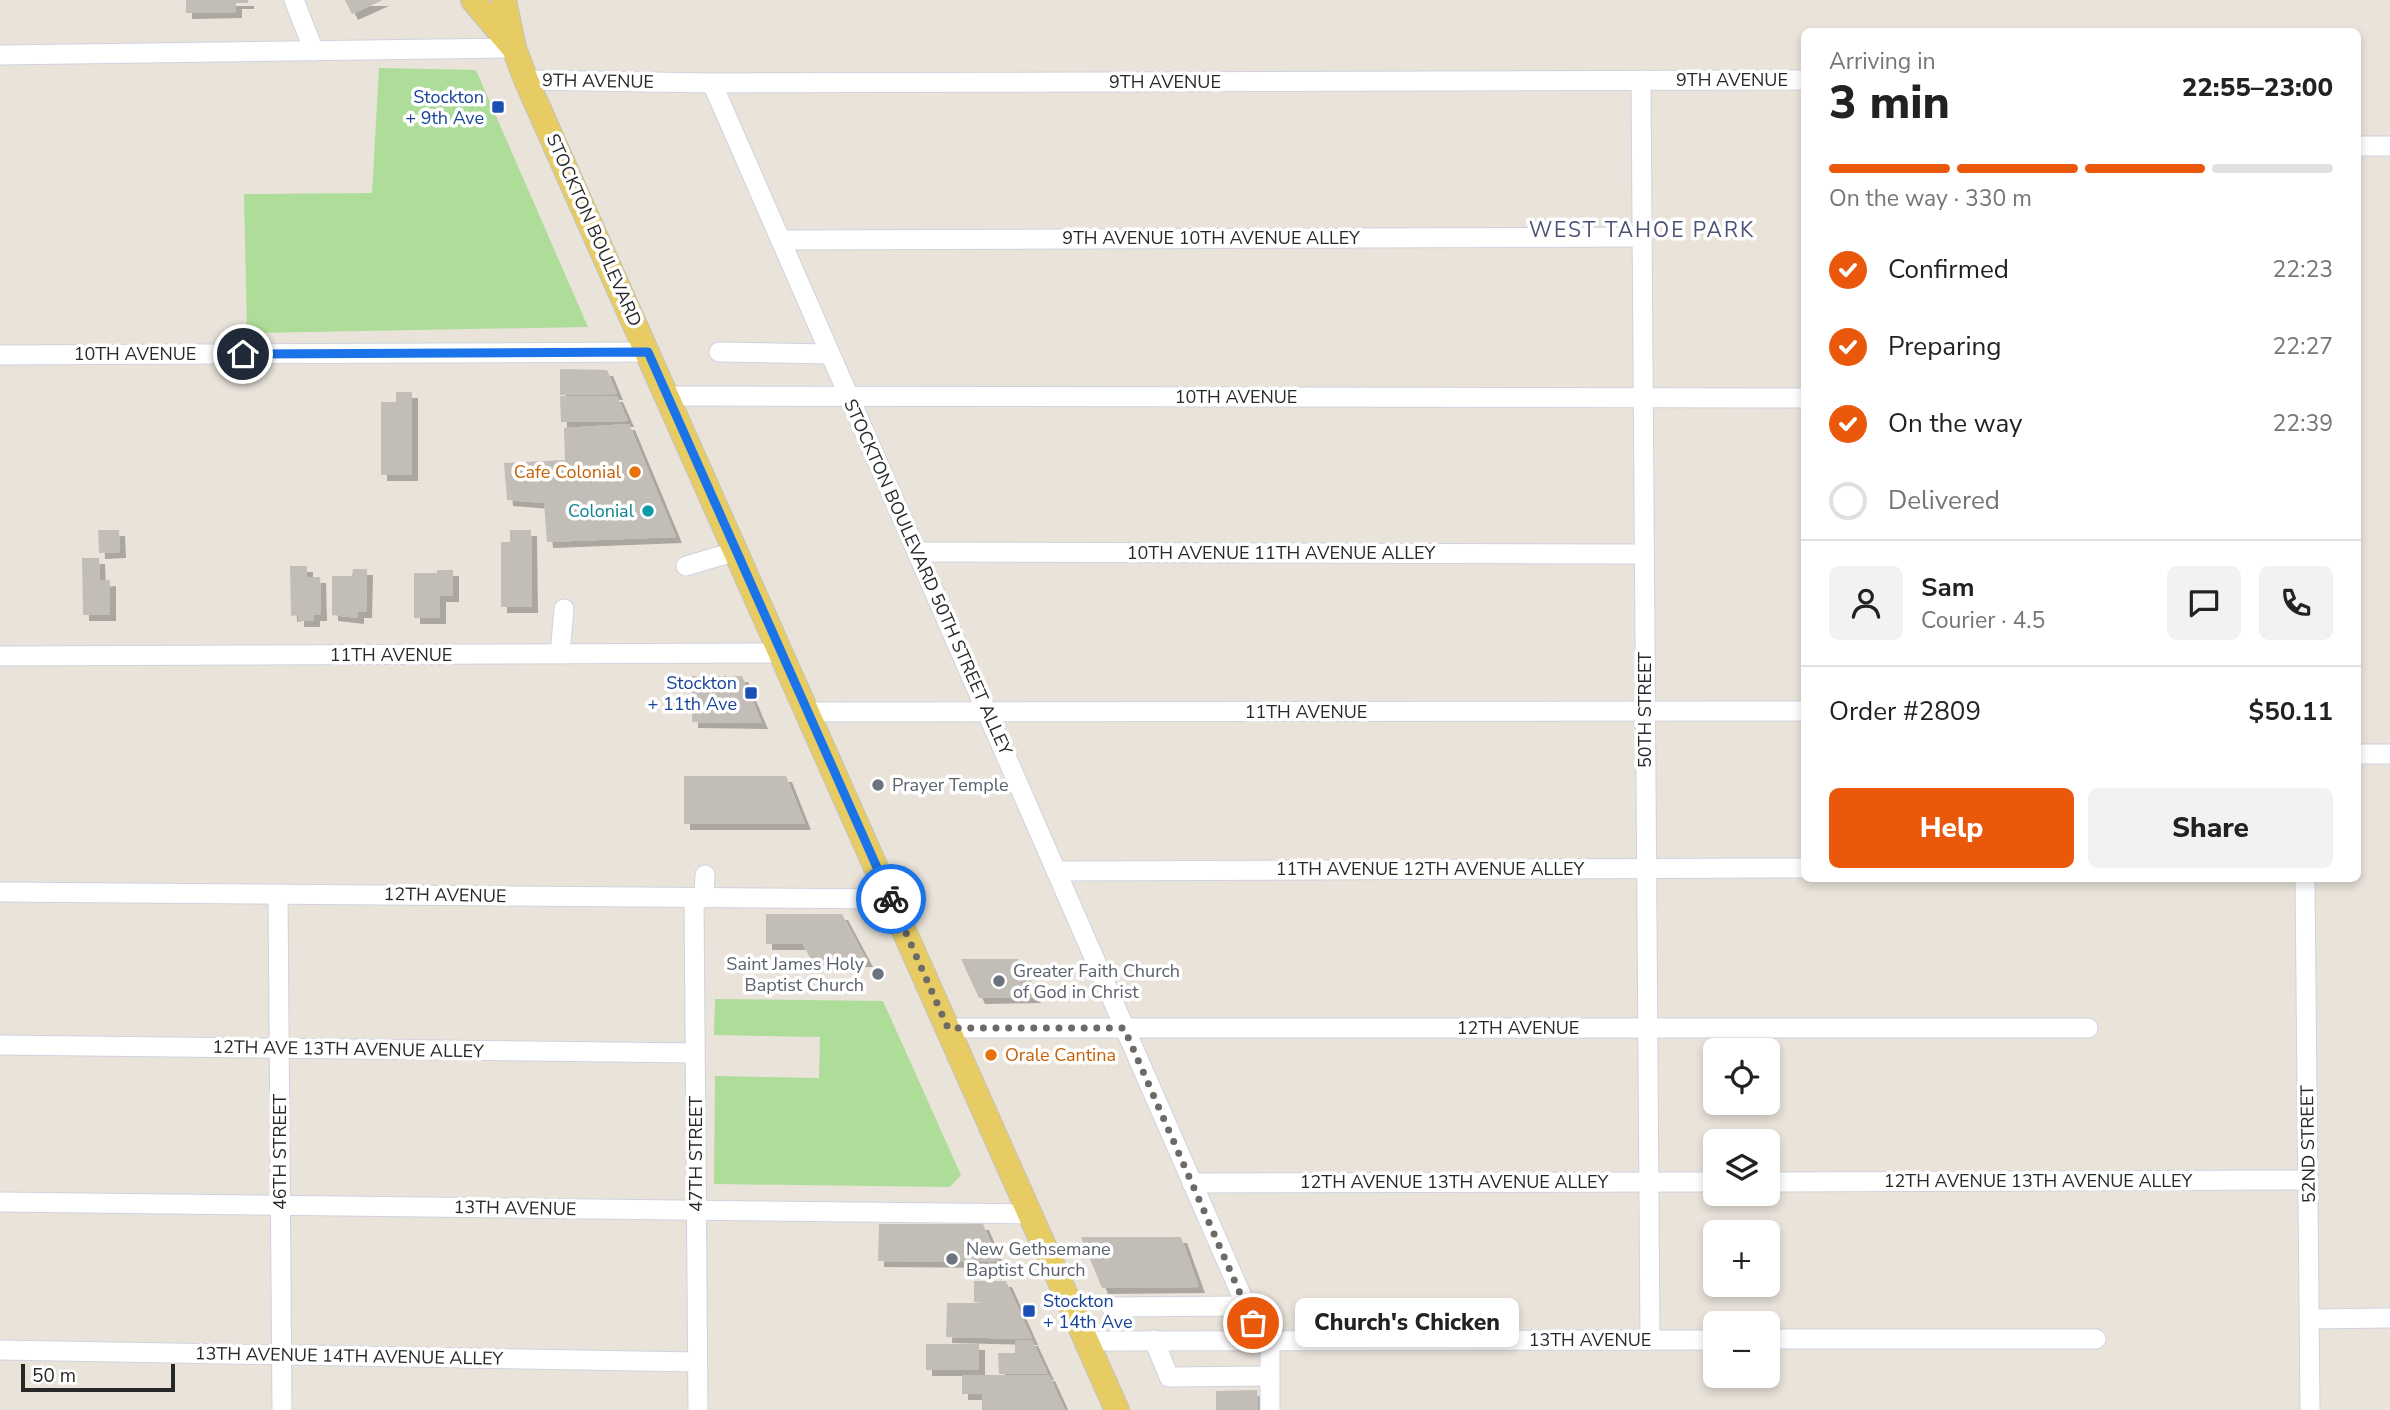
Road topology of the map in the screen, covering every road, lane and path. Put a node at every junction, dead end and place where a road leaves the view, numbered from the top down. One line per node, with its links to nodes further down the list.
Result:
1 (294, 0): 5 (street)
2 (473, 0): 4 (main road, STOCKTON BOULEVARD)
3 (504, 0): 4 (main road, STOCKTON BOULEVARD)
4 (514, 48): 5 (street); 7 (main road, STOCKTON BOULEVARD)
5 (314, 51): 6 (street)
6 (0, 55)
7 (526, 80): 10 (street, 9TH AVENUE); 15 (main road, STOCKTON BOULEVARD)
8 (1641, 80): 9 (street, 9TH AVENUE); 10 (street, 9TH AVENUE); 13 (street, 50TH STREET)
9 (1801, 80)
10 (712, 83): 14 (street, STOCKTON BOULEVARD 50TH STREET ALLEY)
11 (2361, 146): 12 (street)
12 (2390, 146)
13 (1642, 237): 14 (street, 9TH AVENUE 10TH AVENUE ALLEY); 21 (street, 50TH STREET)
14 (780, 240): 17 (street, STOCKTON BOULEVARD 50TH STREET ALLEY)
15 (648, 352): 18 (street, 10TH AVENUE); 19 (main road, STOCKTON BOULEVARD)
16 (719, 352): 17 (street)
17 (830, 354): 20 (street, STOCKTON BOULEVARD 50TH STREET ALLEY)
18 (0, 355)
19 (667, 396): 20 (street, 10TH AVENUE); 23 (main road, STOCKTON BOULEVARD)
20 (849, 396): 21 (street, 10TH AVENUE); 24 (street, STOCKTON BOULEVARD 50TH STREET ALLEY)
21 (1643, 397): 22 (street, 10TH AVENUE); 25 (street, 50TH STREET)
22 (1801, 398)
23 (737, 551): 26 (street); 28 (main road, STOCKTON BOULEVARD)
24 (917, 552): 25 (street, 10TH AVENUE 11TH AVENUE ALLEY); 34 (street, STOCKTON BOULEVARD 50TH STREET ALLEY)
25 (1644, 554): 31 (street, 50TH STREET)
26 (686, 566)
27 (564, 610): 29 (street)
28 (782, 653): 29 (street, 11TH AVENUE); 33 (main road, STOCKTON BOULEVARD)
29 (560, 654): 30 (street, 11TH AVENUE)
30 (0, 656)
31 (1645, 711): 32 (street, 11TH AVENUE); 34 (street, 11TH AVENUE); 38 (street, 50TH STREET)
32 (1801, 711)
33 (808, 712): 34 (street, 11TH AVENUE); 45 (main road, STOCKTON BOULEVARD)
34 (986, 712): 39 (street, STOCKTON BOULEVARD 50TH STREET ALLEY)
35 (2361, 754): 36 (street)
36 (2390, 754)
37 (1801, 868): 38 (street, 11TH AVENUE 12TH AVENUE ALLEY)
38 (1646, 869): 39 (street, 11TH AVENUE 12TH AVENUE ALLEY); 48 (street, 50TH STREET)
39 (1056, 871): 47 (street, STOCKTON BOULEVARD 50TH STREET ALLEY)
40 (705, 875): 44 (street, 47TH STREET)
41 (2305, 882): 53 (street, 52ND STREET)
42 (0, 892): 43 (street, 12TH AVENUE)
43 (278, 894): 44 (street, 12TH AVENUE); 51 (street, 46TH STREET)
44 (699, 898): 45 (street, 12TH AVENUE); 52 (street, 47TH STREET)
45 (891, 899): 46 (main road, STOCKTON BOULEVARD)
46 (948, 1028): 47 (street, 12TH AVENUE); 61 (main road, STOCKTON BOULEVARD)
47 (1124, 1028): 48 (street, 12TH AVENUE); 57 (street, STOCKTON BOULEVARD 50TH STREET ALLEY)
48 (1647, 1028): 49 (street, 12TH AVENUE); 54 (street, 50TH STREET)
49 (2088, 1028)
50 (0, 1045): 51 (street, 12TH AVE 13TH AVENUE ALLEY)
51 (279, 1048): 52 (street, 12TH AVE 13TH AVENUE ALLEY); 59 (street, 46TH STREET)
52 (695, 1053): 60 (street, 47TH STREET)
53 (2308, 1180): 56 (street, 12TH AVENUE 13TH AVENUE ALLEY); 65 (street, 52ND STREET)
54 (1648, 1182): 55 (street, 12TH AVENUE 13TH AVENUE ALLEY); 57 (street, 12TH AVENUE 13TH AVENUE ALLEY); 70 (street, 50TH STREET)
55 (1703, 1182)
56 (1780, 1182)
57 (1192, 1183): 62 (street, STOCKTON BOULEVARD 50TH STREET ALLEY)
58 (0, 1202): 59 (street, 13TH AVENUE)
59 (281, 1205): 60 (street, 13TH AVENUE); 74 (street, 46TH STREET)
60 (696, 1210): 61 (street, 13TH AVENUE); 75 (street, 47TH STREET)
61 (1030, 1214): 72 (main road, STOCKTON BOULEVARD)
62 (1246, 1306): 63 (street); 69 (street, STOCKTON BOULEVARD 50TH STREET ALLEY)
63 (1111, 1307)
64 (2390, 1318): 65 (street)
65 (2309, 1319): 81 (street, 52ND STREET)
66 (1780, 1339): 67 (street)
67 (2096, 1339)
68 (1154, 1340): 69 (street, 13TH AVENUE); 72 (street, 13TH AVENUE); 76 (street)
69 (1265, 1340): 70 (street, 13TH AVENUE); 76 (street)
70 (1650, 1340): 71 (street, 13TH AVENUE)
71 (1703, 1340)
72 (1087, 1341): 79 (main road, STOCKTON BOULEVARD)
73 (0, 1350): 74 (street, 13TH AVENUE 14TH AVENUE ALLEY)
74 (282, 1355): 75 (street, 13TH AVENUE 14TH AVENUE ALLEY); 77 (street, 46TH STREET)
75 (698, 1362): 78 (street, 47TH STREET)
76 (1270, 1376): 80 (street)
77 (282, 1410)
78 (698, 1410)
79 (1117, 1410)
80 (1270, 1410)
81 (2310, 1410)

